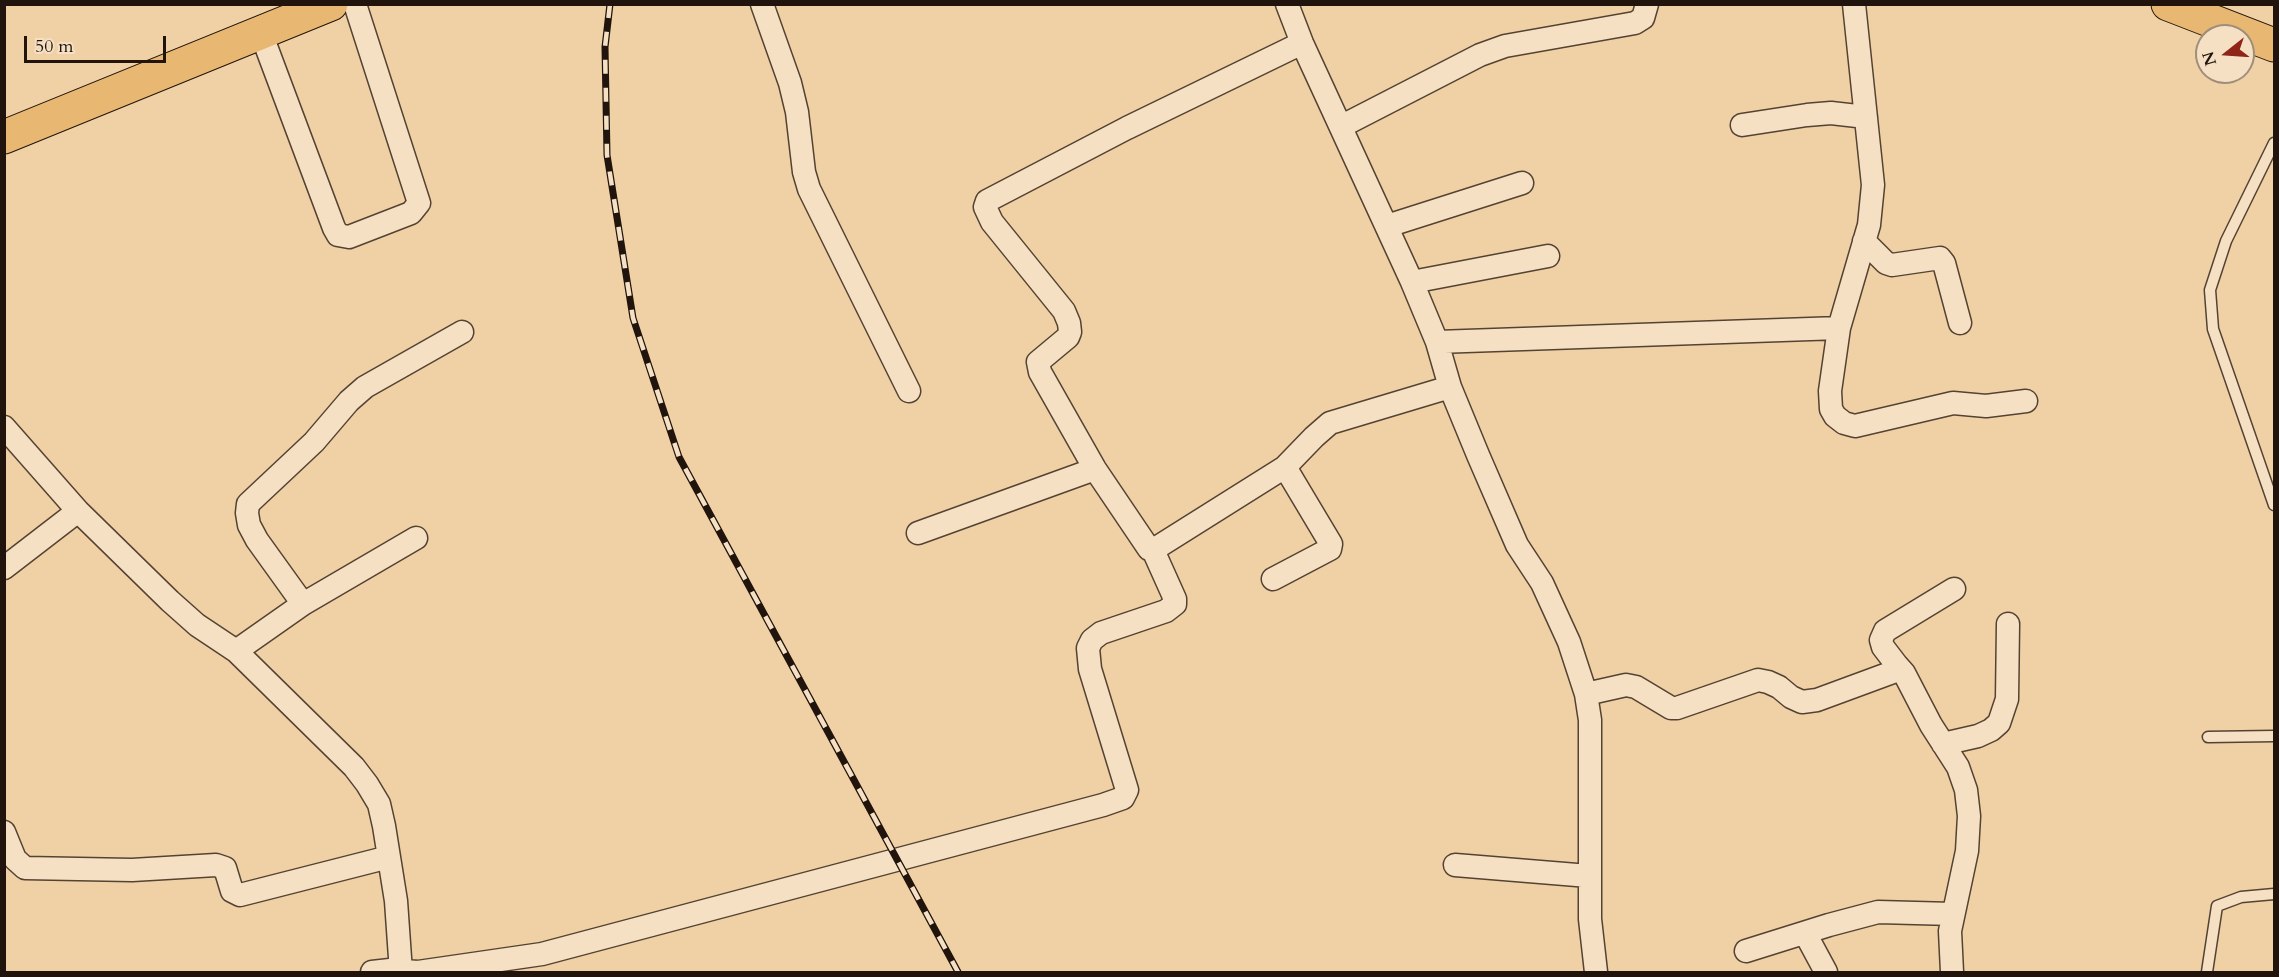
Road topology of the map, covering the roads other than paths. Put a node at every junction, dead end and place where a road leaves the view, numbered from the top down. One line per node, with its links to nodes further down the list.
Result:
1 (331, 4): 8 (main road)
2 (355, 4): 8 (street)
3 (762, 4): 26 (street)
4 (1287, 4): 9 (street)
5 (1647, 4): 13 (street)
6 (1854, 4): 11 (street)
7 (2168, 4): 10 (main road)
8 (261, 33): 14 (main road)
9 (1302, 43): 13 (street); 30 (street)
10 (2274, 45)
11 (1866, 117): 12 (street); 18 (street)
12 (1742, 125)
13 (1342, 126): 17 (street)
14 (4, 137)
15 (2274, 143): 31 (lane)
16 (1522, 183): 17 (street)
17 (1387, 226): 20 (street)
18 (1864, 241): 21 (street); 22 (street)
19 (1548, 256): 20 (street)
20 (1412, 282): 24 (street)
21 (1960, 323)
22 (1839, 328): 24 (street); 27 (street)
23 (462, 332): 39 (street)
24 (1437, 342): 25 (street)
25 (1450, 387): 29 (street); 43 (street)
26 (909, 391)
27 (2026, 401)
28 (4, 427): 32 (street)
29 (1285, 467): 35 (street); 37 (street)
30 (1095, 470): 33 (street); 35 (street)
31 (2274, 505)
32 (78, 511): 36 (street); 41 (street)
33 (918, 533)
34 (416, 538): 39 (street)
35 (1153, 550): 56 (street)
36 (4, 568)
37 (1272, 579)
38 (1954, 589): 42 (street)
39 (303, 604): 41 (street)
40 (2008, 624): 46 (street)
41 (237, 651): 48 (street)
42 (1896, 664): 43 (street); 46 (street)
43 (1586, 694): 50 (street)
44 (2274, 736): 45 (lane)
45 (2208, 737)
46 (1943, 744): 52 (street)
47 (4, 832): 48 (street)
48 (389, 857): 56 (street)
49 (1455, 865): 50 (street)
50 (1589, 876): 57 (street)
51 (2274, 894): 60 (lane)
52 (1953, 914): 53 (street); 59 (street)
53 (1805, 933): 54 (street); 58 (street)
54 (1746, 951)
55 (372, 972): 56 (street)
56 (401, 972)
57 (1596, 972)
58 (1826, 972)
59 (1952, 972)
60 (2207, 972)

